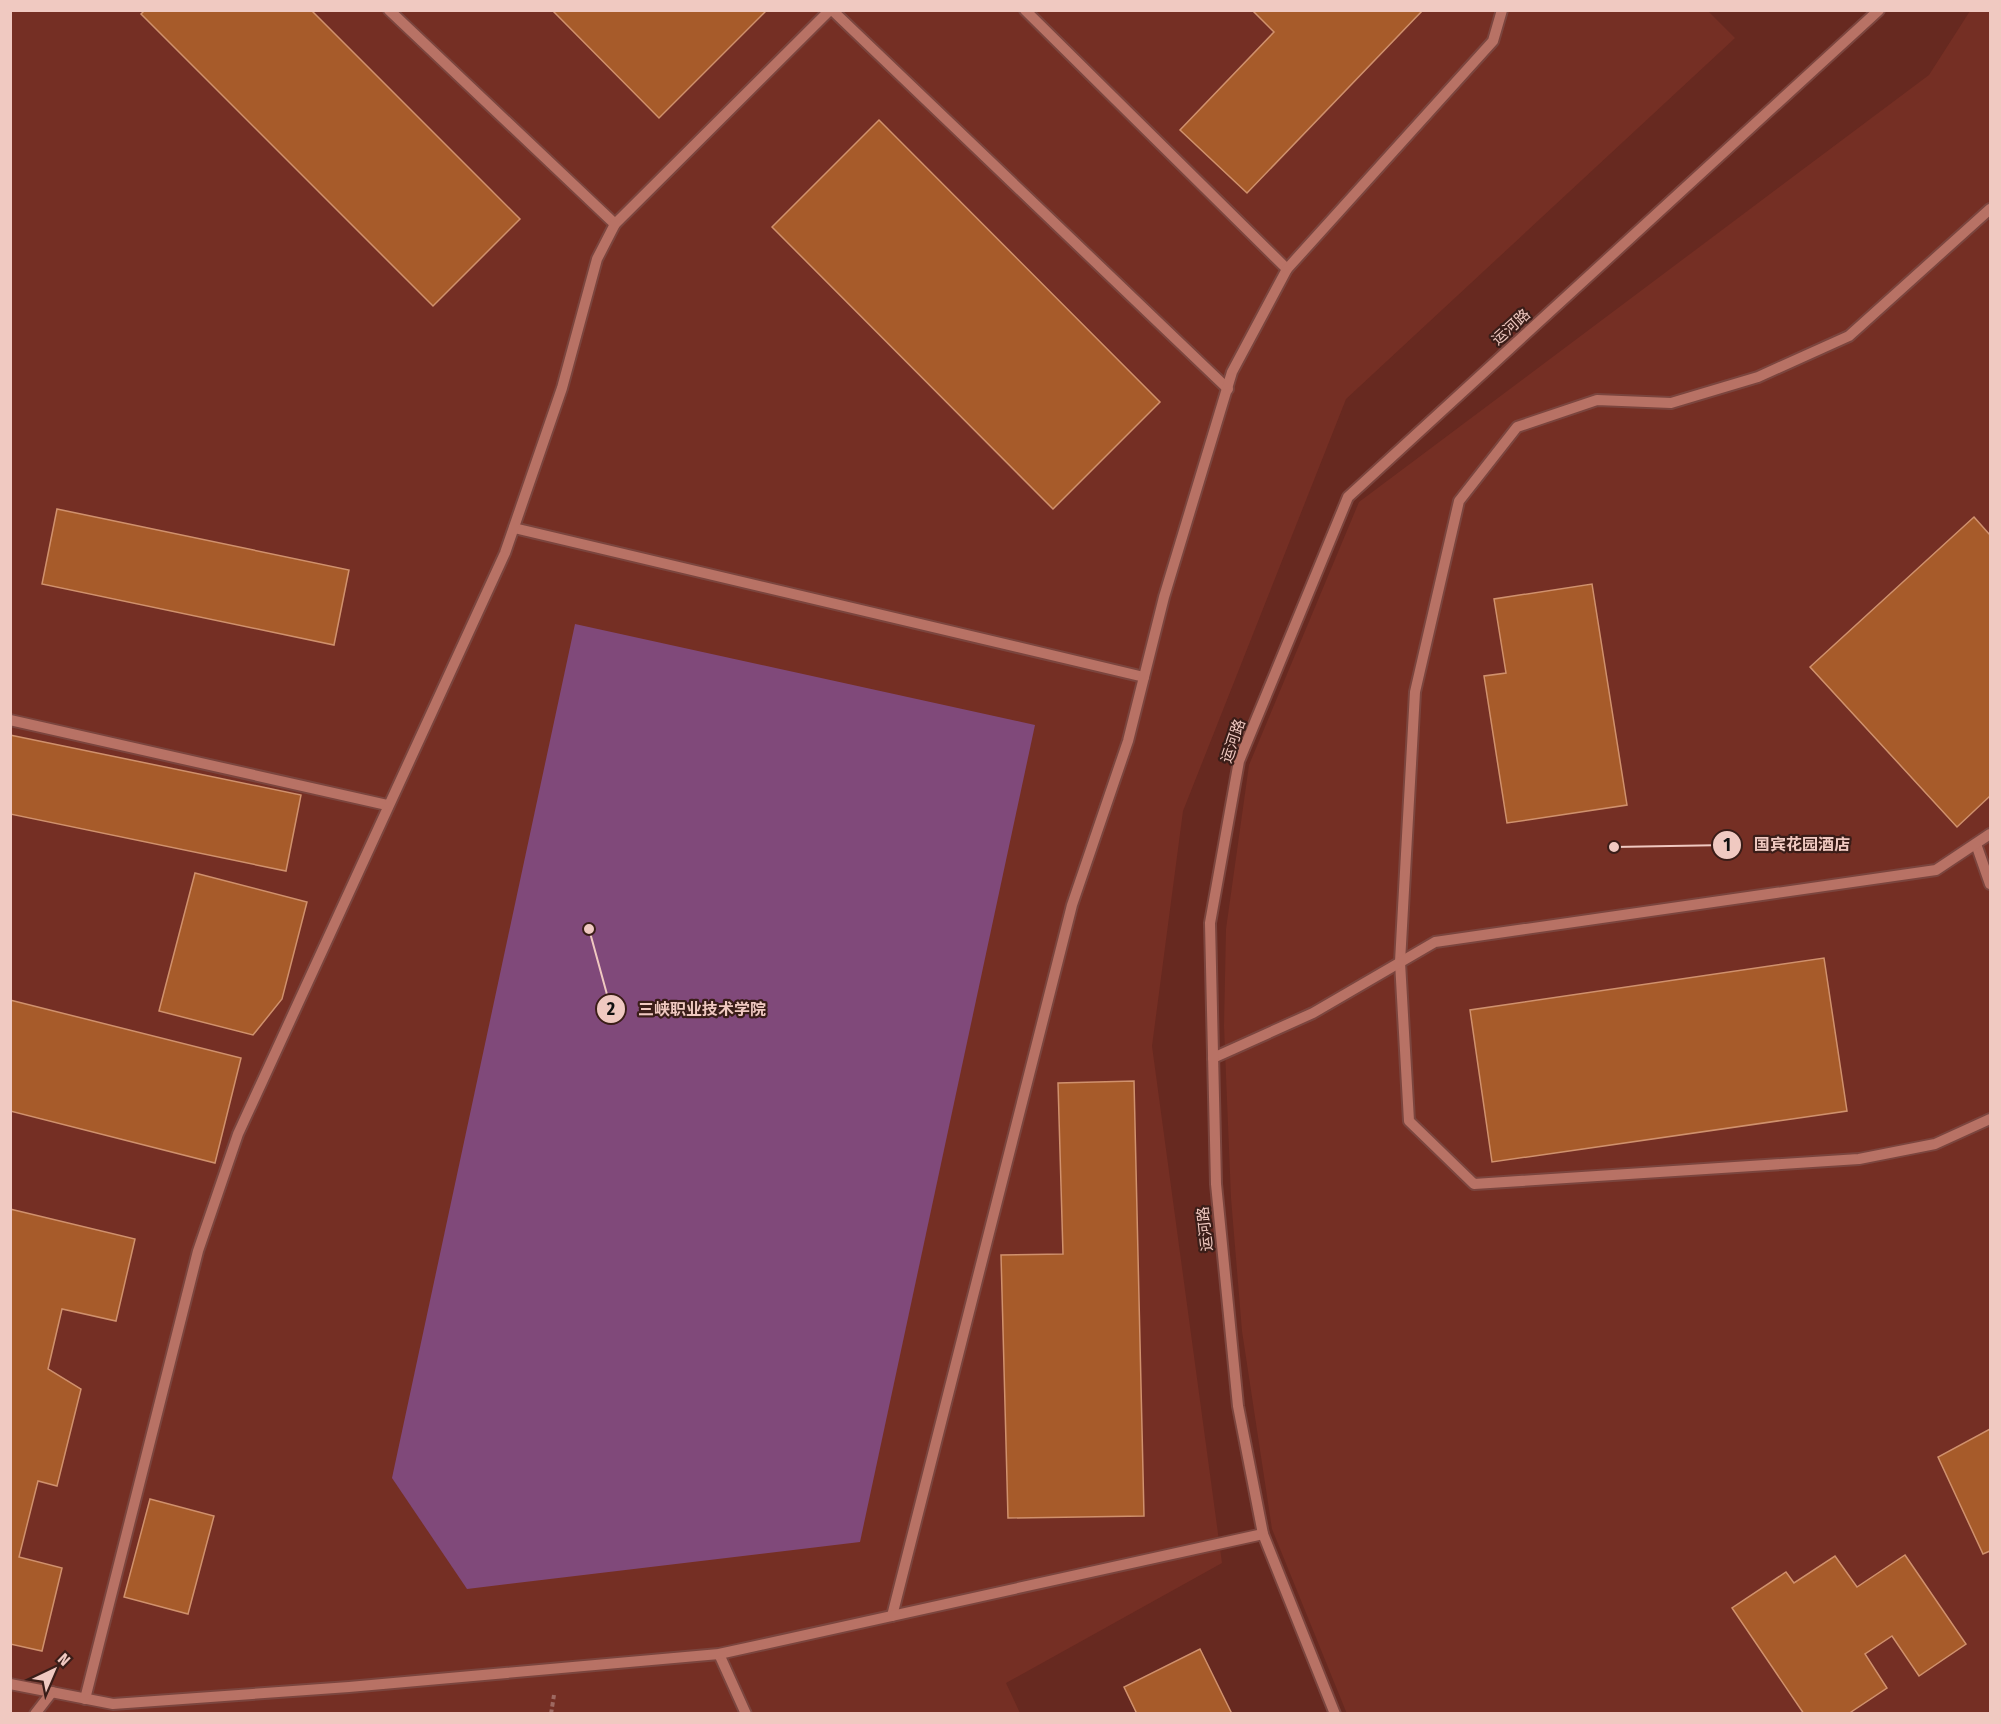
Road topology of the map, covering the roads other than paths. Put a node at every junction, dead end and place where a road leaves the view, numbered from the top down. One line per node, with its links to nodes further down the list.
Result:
1 (390, 10): 7 (street)
2 (831, 10): 7 (street); 9 (street)
3 (1025, 10): 8 (street)
4 (1502, 10): 8 (street)
5 (1879, 10): 18 (street, 运河路)
6 (1990, 209): 17 (street)
7 (615, 224): 10 (street)
8 (1287, 269): 9 (street)
9 (1228, 389): 11 (street)
10 (514, 528): 11 (street); 13 (street)
11 (1144, 677): 21 (street)
12 (10, 720): 13 (street)
13 (387, 805): 25 (street)
14 (1990, 834): 15 (street)
15 (1976, 844): 16 (street); 17 (street)
16 (1990, 884)
17 (1400, 962): 18 (street); 19 (street)
18 (1213, 1058): 20 (street, 运河路)
19 (1990, 1119)
20 (1263, 1534): 21 (street); 28 (street, 运河路)
21 (892, 1616): 22 (street)
22 (719, 1654): 25 (street); 27 (street)
23 (10, 1684): 24 (street)
24 (52, 1692): 25 (street); 26 (street)
25 (85, 1699)
26 (35, 1713)
27 (746, 1713)
28 (1335, 1713)

